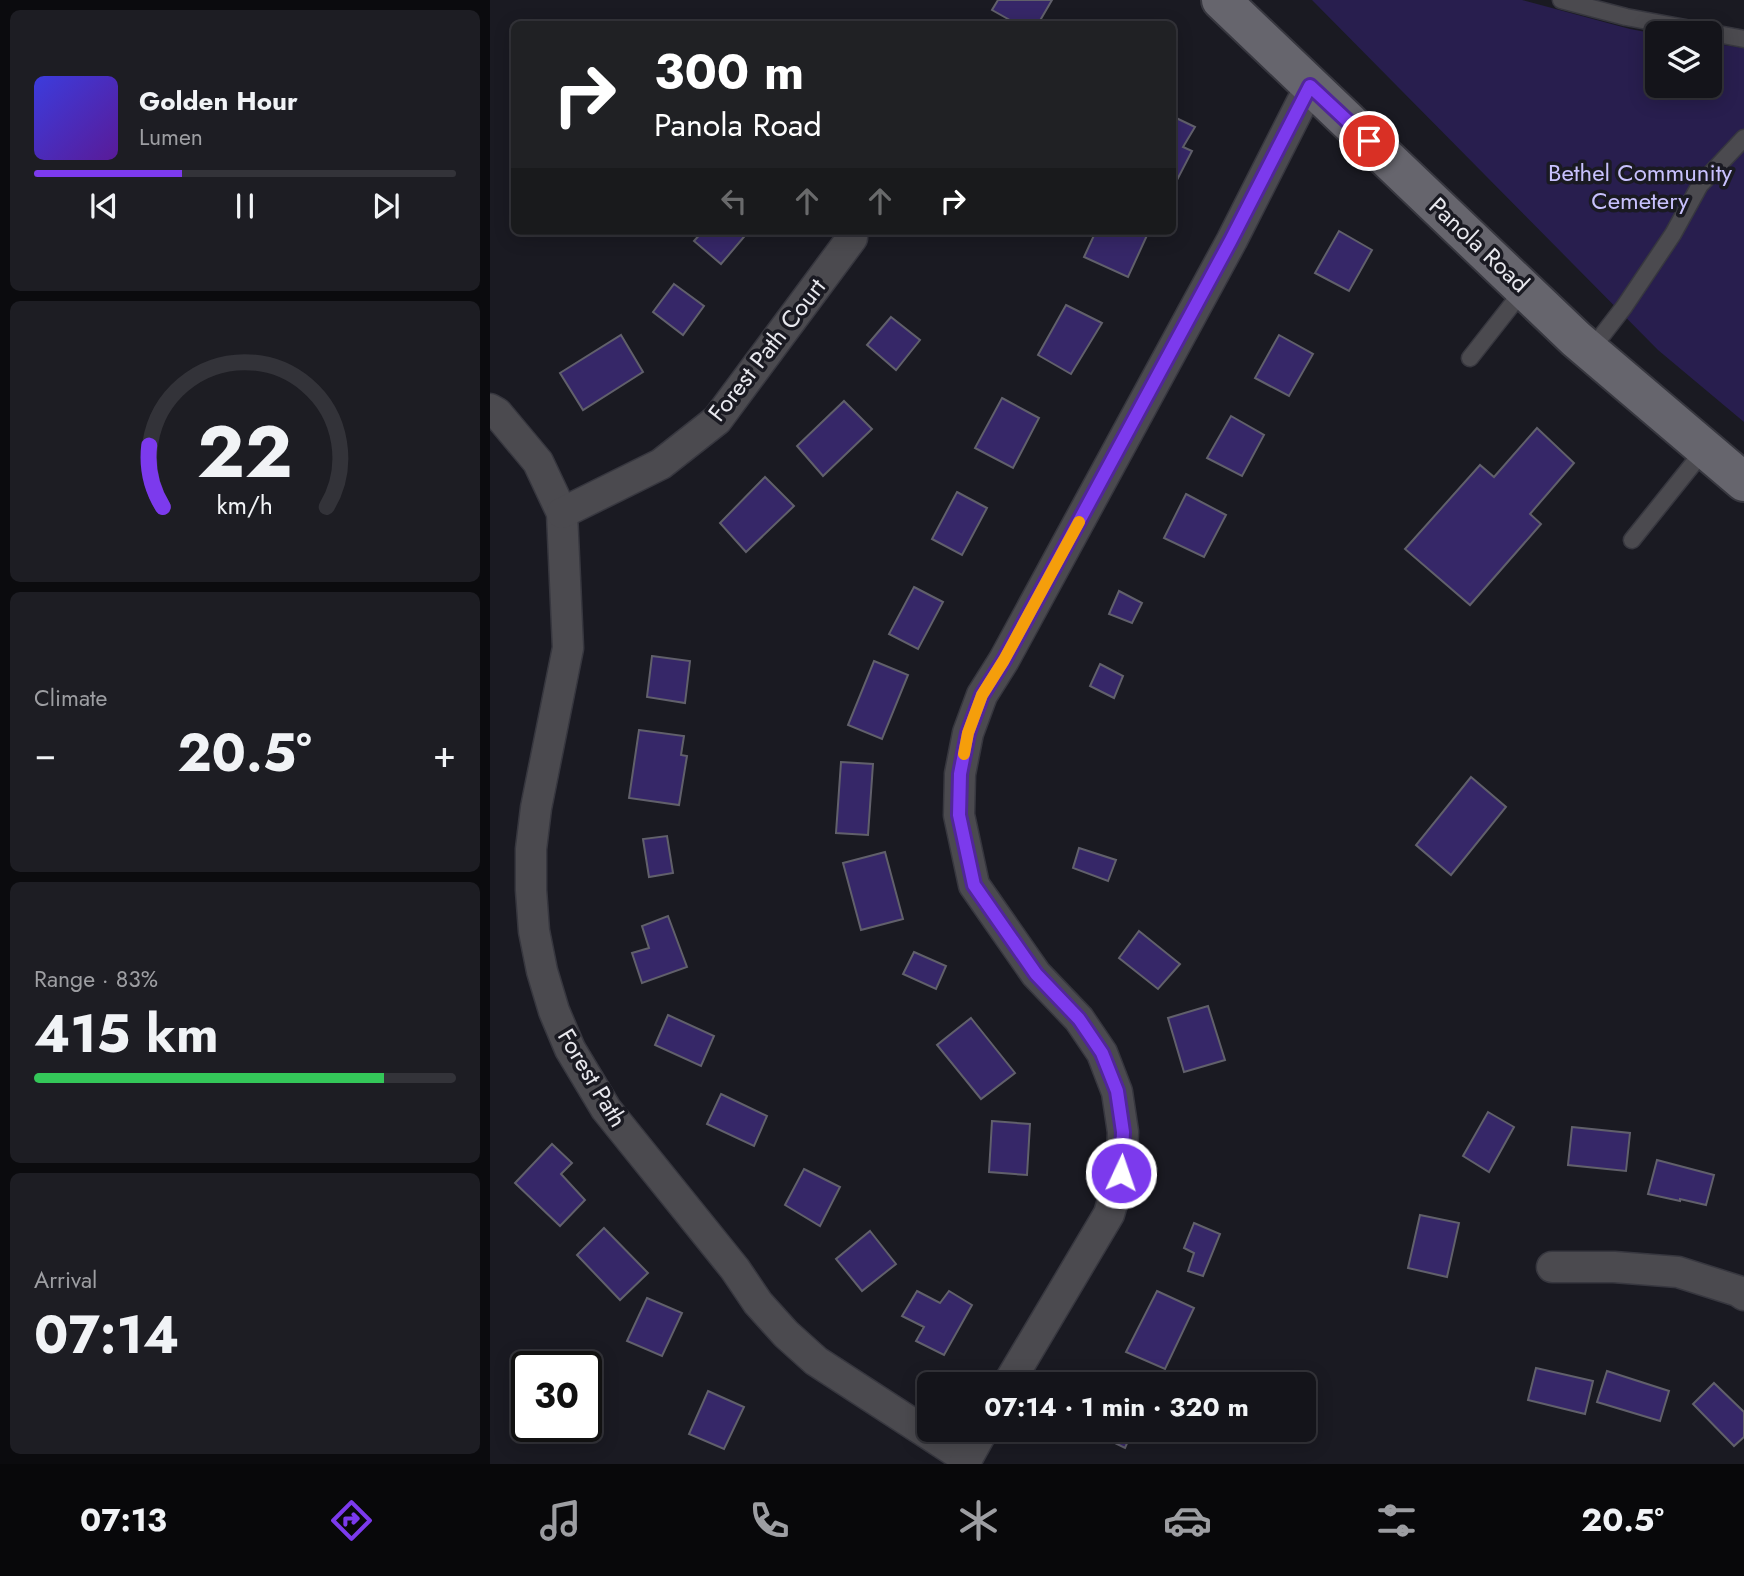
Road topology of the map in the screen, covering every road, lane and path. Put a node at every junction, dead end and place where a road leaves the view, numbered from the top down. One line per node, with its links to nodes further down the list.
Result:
1 (1221, 0): 4 (main road, Panola Road)
2 (1561, 0): 3 (lane)
3 (1744, 38)
4 (1310, 86): 7 (main road, Panola Road); 17 (street)
5 (1744, 138): 8 (lane)
6 (852, 238): 13 (street, Forest Path Court)
7 (1525, 288): 8 (main road, Panola Road); 9 (lane)
8 (1590, 351): 11 (main road, Panola Road)
9 (1470, 358)
10 (490, 409): 13 (street, Forest Path)
11 (1705, 449): 12 (main road, Panola Road); 14 (lane)
12 (1744, 482)
13 (562, 513): 19 (street, Forest Path)
14 (1632, 540)
15 (1552, 1268): 16 (street)
16 (1744, 1296)
17 (1015, 1372)
18 (976, 1442): 19 (street)
19 (966, 1461)

